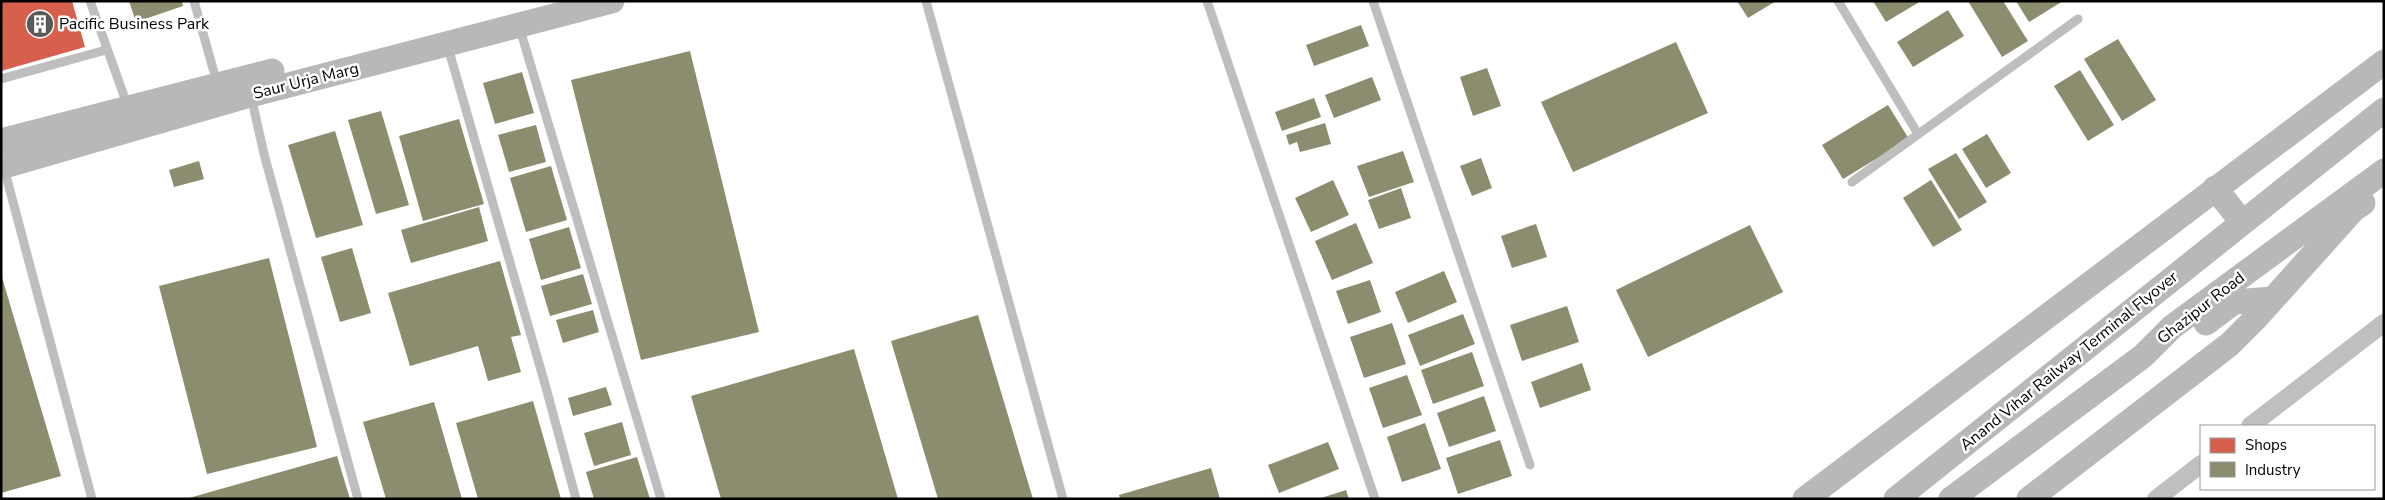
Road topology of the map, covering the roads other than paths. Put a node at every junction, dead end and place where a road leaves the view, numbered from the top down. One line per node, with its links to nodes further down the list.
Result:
1 (90, 1): 12 (lane)
2 (194, 1): 16 (lane)
3 (544, 1): 13 (main road, Saur Urja Marg)
4 (612, 1): 10 (main road, Saur Urja Marg)
5 (926, 1): 35 (lane)
6 (1207, 1): 36 (lane)
7 (1373, 1): 30 (lane)
8 (1838, 1): 20 (lane)
9 (2078, 19): 20 (lane)
10 (519, 26): 11 (main road, Saur Urja Marg); 34 (lane)
11 (447, 44): 13 (main road, Saur Urja Marg); 33 (lane)
12 (106, 50): 15 (lane); 19 (lane)
13 (379, 53): 17 (main road, Saur Urja Marg)
14 (2384, 62): 25 (main road)
15 (1, 79)
16 (218, 85): 17 (main road, Saur Urja Marg); 19 (main road, Saur Urja Marg)
17 (248, 86): 19 (main road, Saur Urja Marg); 32 (lane)
18 (2384, 110): 27 (main road)
19 (117, 118): 21 (main road, Saur Urja Marg); 22 (main road, Saur Urja Marg)
20 (1918, 134): 24 (lane)
21 (1, 141)
22 (2, 167): 31 (lane)
23 (2384, 171): 29 (main road, Ghazipur Road)
24 (1852, 182)
25 (2215, 188): 27 (main road); 37 (main road)
26 (2384, 190): 28 (main road)
27 (2242, 222): 38 (main road, Anand Vihar Railway Terminal Flyover)
28 (2272, 299): 29 (main road); 40 (main road)
29 (2143, 356): 39 (main road, Ghazipur Road)
30 (1530, 465)
31 (92, 499)
32 (358, 499)
33 (576, 499)
34 (661, 499)
35 (1063, 499)
36 (1375, 499)
37 (1805, 499)
38 (1896, 499)
39 (1951, 499)
40 (2029, 499)

